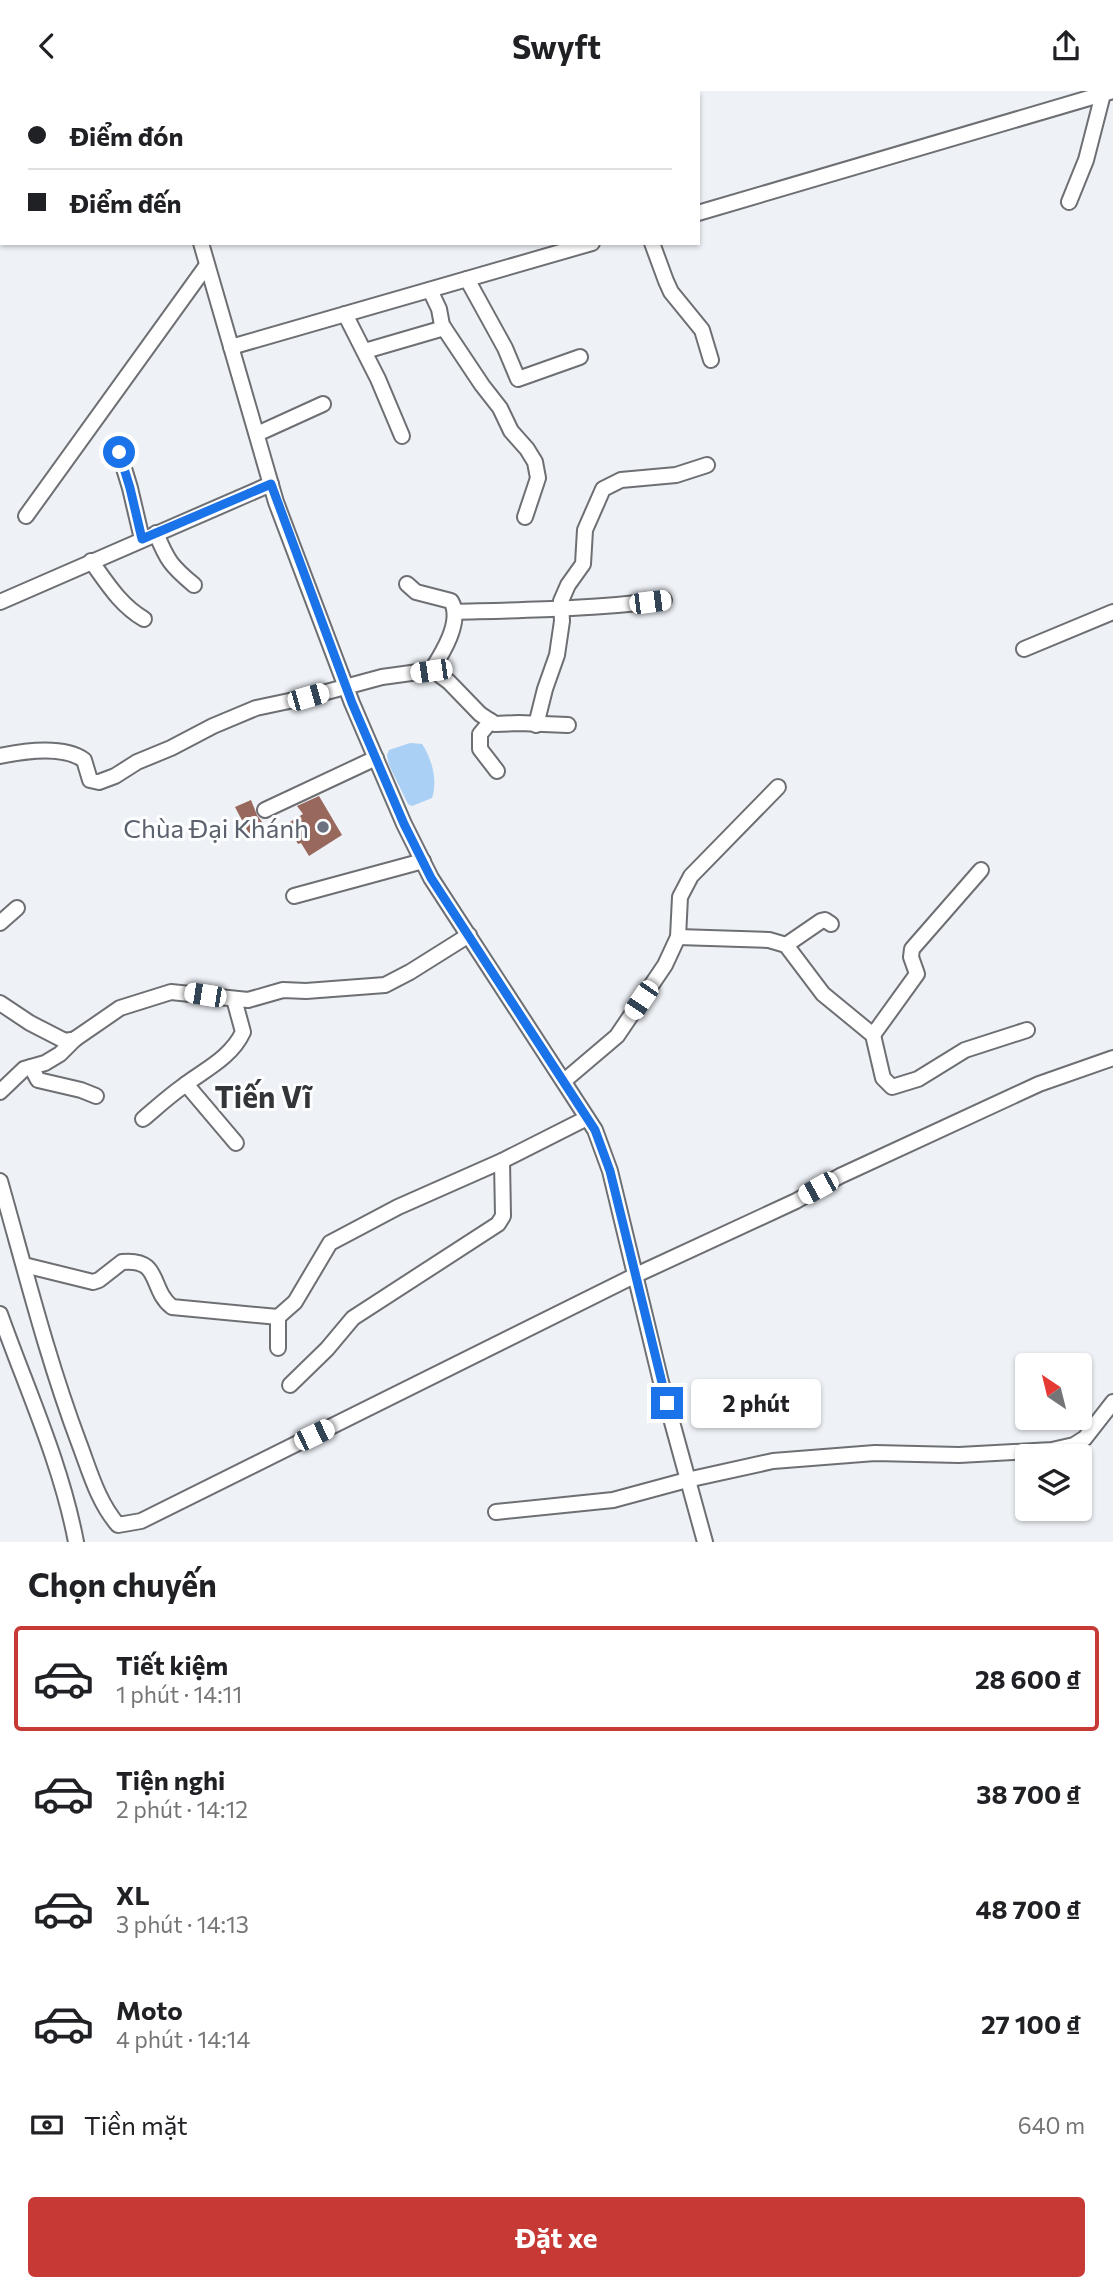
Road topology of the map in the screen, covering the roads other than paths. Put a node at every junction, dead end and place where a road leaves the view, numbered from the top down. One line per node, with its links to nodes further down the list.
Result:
1 (1108, 93): 2 (street); 3 (street)
2 (1069, 202)
3 (700, 212)
4 (202, 245): 7 (street)
5 (585, 245): 8 (street)
6 (653, 245): 15 (street)
7 (207, 265): 12 (street); 22 (street)
8 (467, 279): 9 (street); 14 (street)
9 (430, 290): 10 (street); 11 (street)
10 (345, 314): 12 (street); 13 (street)
11 (444, 328): 13 (street); 23 (street)
12 (231, 347): 17 (street)
13 (365, 351): 18 (street)
14 (580, 357)
15 (711, 360)
16 (323, 404): 17 (street)
17 (257, 434): 21 (street)
18 (402, 436)
19 (119, 452): 25 (street)
20 (707, 465): 31 (street)
21 (271, 484): 24 (street); 37 (street)
22 (26, 516)
23 (525, 517)
24 (156, 533): 25 (street); 28 (street)
25 (142, 539): 26 (street)
26 (91, 561): 30 (street); 34 (street)
27 (407, 584): 32 (street)
28 (194, 585)
29 (664, 600): 31 (street)
30 (0, 602)
31 (562, 610): 32 (street); 39 (street)
32 (455, 612): 36 (street)
33 (1113, 612): 35 (street)
34 (144, 619)
35 (1024, 649)
36 (431, 671): 37 (street); 38 (street)
37 (346, 686): 41 (street); 42 (street)
38 (491, 721): 39 (street); 43 (street)
39 (536, 725): 40 (street)
40 (568, 725)
41 (0, 756)
42 (376, 758): 45 (street); 46 (street)
43 (497, 771)
44 (778, 787): 53 (street)
45 (265, 810)
46 (423, 861): 48 (street); 52 (street)
47 (981, 870): 58 (street)
48 (294, 896)
49 (17, 908): 50 (street)
50 (0, 923)
51 (831, 924): 54 (street)
52 (469, 935): 55 (street); 62 (street)
53 (678, 937): 54 (street); 62 (street)
54 (786, 945): 58 (street)
55 (234, 999): 59 (street); 63 (street)
56 (0, 1003): 59 (street)
57 (1027, 1030): 58 (street)
58 (873, 1035)
59 (75, 1039): 61 (street)
60 (1113, 1058): 72 (street)
61 (31, 1067): 64 (street); 65 (street)
62 (564, 1081): 66 (street)
63 (186, 1084): 67 (street); 68 (street)
64 (0, 1092)
65 (96, 1096)
66 (587, 1118): 69 (street); 72 (street)
67 (143, 1119)
68 (236, 1143)
69 (502, 1161): 74 (street); 76 (street)
70 (0, 1181): 71 (street)
71 (24, 1265): 72 (street); 74 (street)
72 (636, 1275): 78 (street)
73 (0, 1314): 80 (street)
74 (278, 1317): 75 (street)
75 (278, 1348)
76 (290, 1384)
77 (1113, 1402): 78 (street)
78 (687, 1480): 79 (street); 81 (street)
79 (496, 1512)
80 (76, 1542)
81 (705, 1542)

